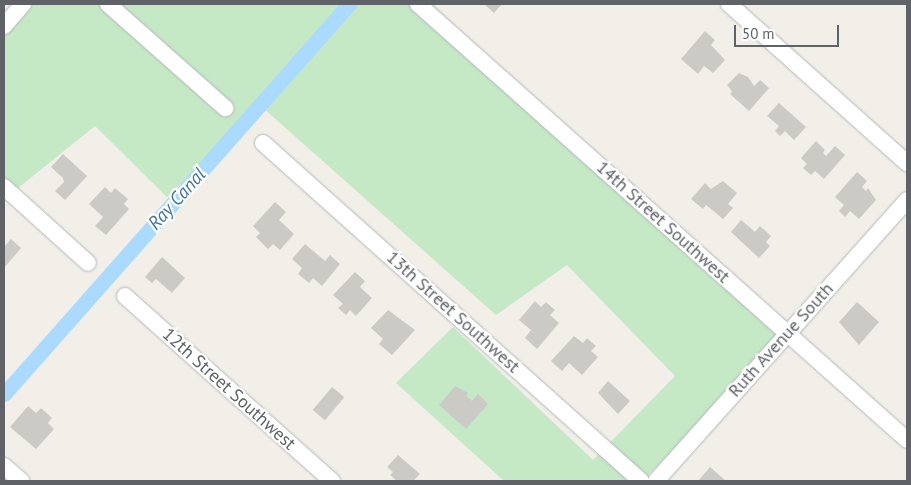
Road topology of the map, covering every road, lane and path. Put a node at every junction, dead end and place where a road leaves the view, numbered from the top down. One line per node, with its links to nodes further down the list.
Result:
1 (23, 4): 5 (street)
2 (108, 4): 6 (street)
3 (418, 4): 13 (street, 14th Street Southwest)
4 (729, 4): 8 (street)
5 (4, 26)
6 (225, 108)
7 (263, 143): 18 (street, 13th Street Southwest)
8 (907, 163)
9 (4, 187): 11 (street)
10 (907, 200): 13 (street, Ruth Avenue South)
11 (88, 263)
12 (125, 296): 17 (street, 12th Street Southwest)
13 (788, 333): 14 (street, 14th Street Southwest); 19 (street, Ruth Avenue South)
14 (907, 440)
15 (4, 466): 16 (street)
16 (21, 481)
17 (332, 481)
18 (641, 481)
19 (656, 481)

